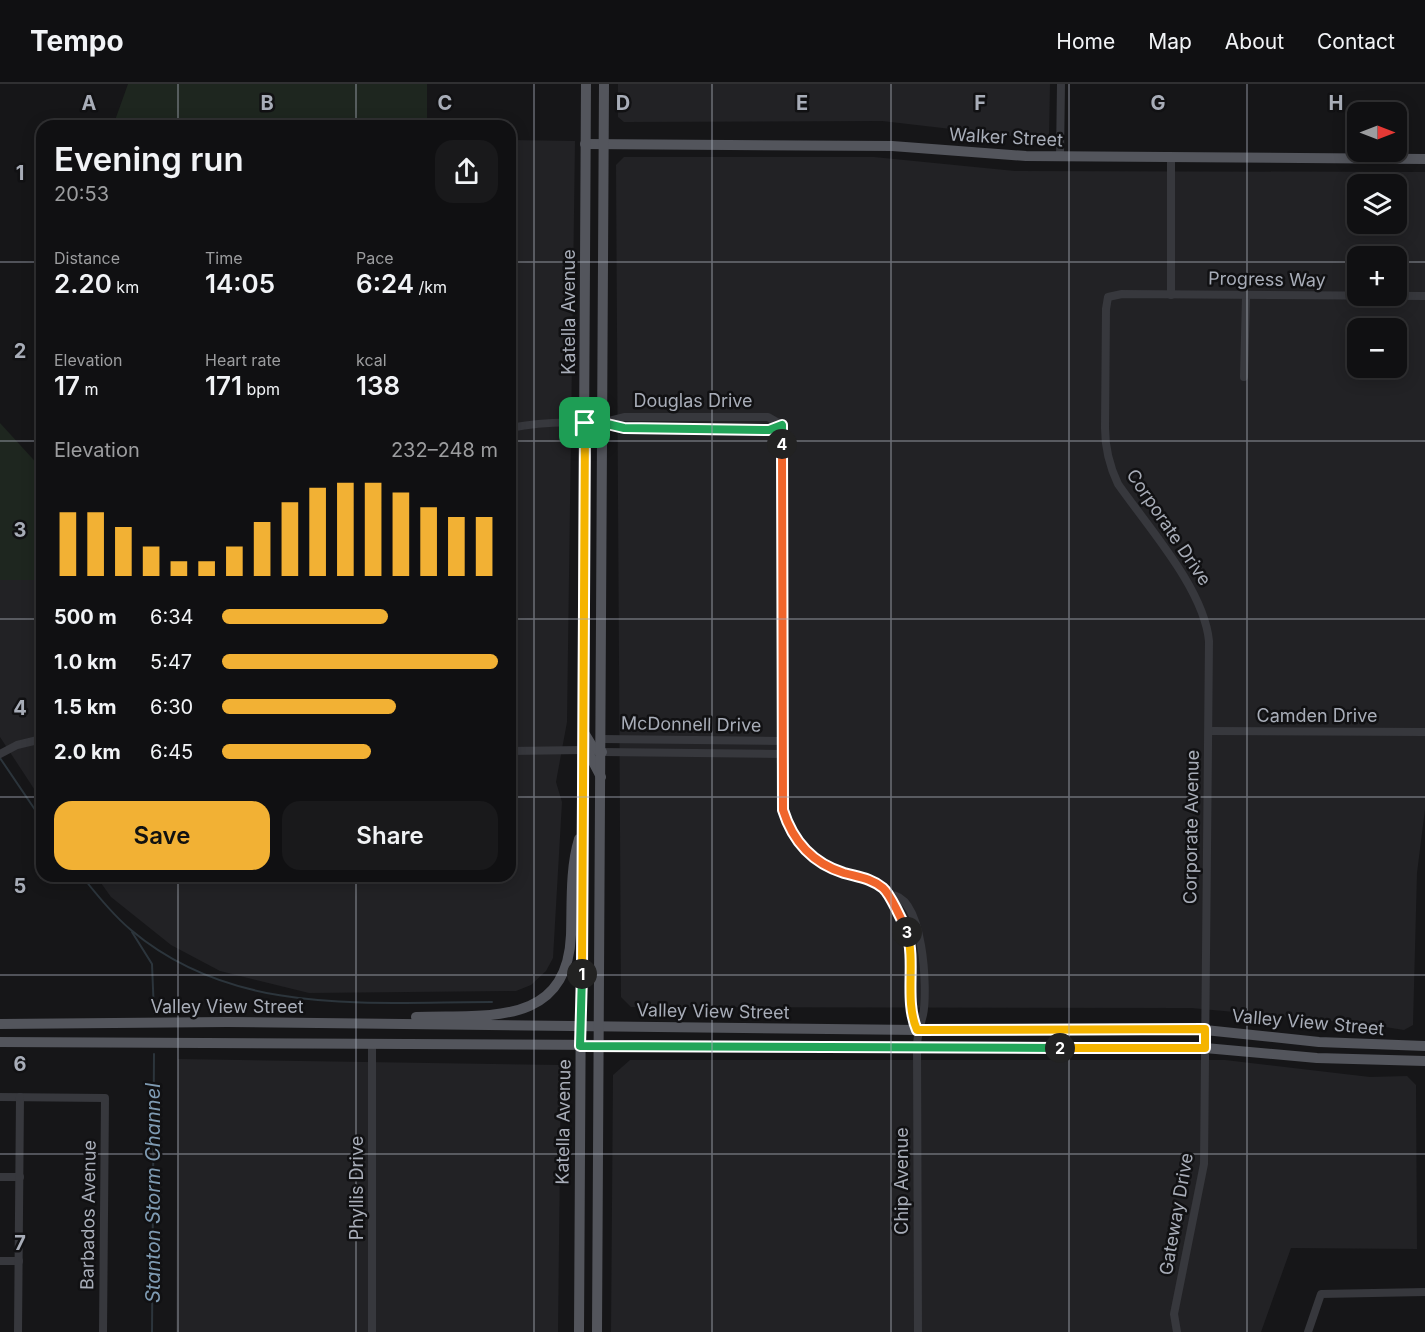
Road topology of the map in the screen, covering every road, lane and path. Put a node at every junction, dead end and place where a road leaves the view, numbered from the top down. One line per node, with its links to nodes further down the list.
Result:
1 (586, 84): 4 (main road, Katella Avenue)
2 (604, 84): 5 (main road, Katella Avenue)
3 (1061, 84): 6 (street)
4 (585, 144): 5 (main road, Walker Street); 13 (main road, Katella Avenue)
5 (603, 144): 6 (main road, Walker Street); 14 (main road, Katella Avenue)
6 (1060, 157): 7 (main road, Walker Street)
7 (1171, 158): 8 (main road, Walker Street); 9 (street)
8 (1425, 159)
9 (1171, 295): 10 (street, Progress Way); 17 (street, Progress Way)
10 (1246, 296): 11 (street, Progress Way); 12 (street)
11 (1425, 296)
12 (1244, 376)
13 (585, 423): 14 (street, Douglas Drive); 16 (street, Douglas Drive); 19 (main road, Katella Avenue)
14 (603, 423): 15 (street, Douglas Drive); 15 (street, Douglas Drive); 22 (main road, Katella Avenue)
15 (782, 425): 24 (street)
16 (516, 428)
17 (1105, 445): 18 (street, Corporate Drive)
18 (1207, 625): 20 (street, Corporate Avenue)
19 (583, 731): 25 (main road, Katella Avenue); 27 (main road)
20 (1209, 731): 21 (street, Camden Drive); 37 (street, Corporate Avenue)
21 (1425, 732)
22 (602, 739): 24 (street, McDonnell Drive); 27 (main road, Katella Avenue)
23 (36, 740): 28 (street)
24 (781, 741): 29 (street)
25 (583, 750): 26 (street); 30 (main road); 31 (main road, Katella Avenue)
26 (516, 751)
27 (602, 752): 29 (street, McDonnell Drive); 30 (main road, Katella Avenue)
28 (2, 753)
29 (781, 754): 32 (street)
30 (602, 777): 36 (main road, Katella Avenue)
31 (582, 827): 33 (main road); 35 (main road, Katella Avenue)
32 (889, 895): 38 (street); 38 (street)
33 (381, 1023): 34 (main road, Valley View Street); 35 (main road, Valley View Street)
34 (0, 1024)
35 (581, 1025): 36 (main road, Valley View Street); 41 (main road, Katella Avenue)
36 (599, 1026): 38 (main road, Valley View Street); 42 (main road, Katella Avenue)
37 (1205, 1029): 38 (main road, Valley View Street); 43 (main road, Valley View Street); 45 (street, Gateway Drive)
38 (917, 1030): 44 (street, Chip Avenue)
39 (0, 1042): 40 (main road, Valley View Street)
40 (372, 1045): 41 (main road, Valley View Street); 56 (street, Phyllis Drive)
41 (580, 1046): 42 (main road, Valley View Street); 57 (main road, Katella Avenue)
42 (599, 1046): 44 (main road, Valley View Street); 58 (main road, Katella Avenue)
43 (1425, 1046)
44 (917, 1047): 45 (main road, Valley View Street); 59 (street, Chip Avenue)
45 (1205, 1048): 46 (main road, Valley View Street); 60 (street, Gateway Drive)
46 (1425, 1061)
47 (0, 1097): 48 (street)
48 (20, 1097): 50 (street); 55 (street, Barbados Avenue)
49 (0, 1177): 50 (street)
50 (20, 1177): 52 (street)
51 (0, 1261): 52 (street)
52 (19, 1261): 54 (street)
53 (1425, 1292): 61 (street)
54 (18, 1332)
55 (103, 1332)
56 (372, 1332)
57 (579, 1332)
58 (597, 1332)
59 (918, 1332)
60 (1177, 1332)
61 (1308, 1332)

